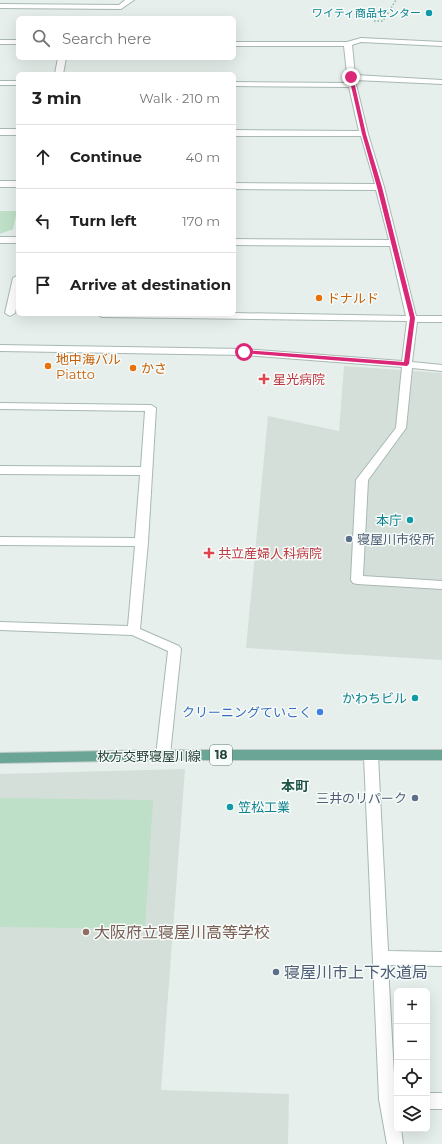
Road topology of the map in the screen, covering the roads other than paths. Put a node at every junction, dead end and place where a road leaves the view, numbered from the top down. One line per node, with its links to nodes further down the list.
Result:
1 (130, 0): 2 (street)
2 (0, 6)
3 (0, 42): 4 (street)
4 (16, 42)
5 (351, 43): 6 (street); 7 (street); 10 (street)
6 (236, 44)
7 (442, 44)
8 (62, 60): 9 (street)
9 (59, 72)
10 (351, 81): 11 (street); 14 (street); 18 (street)
11 (442, 82)
12 (0, 83): 13 (street)
13 (16, 83)
14 (236, 84)
15 (0, 132): 16 (street)
16 (16, 132)
17 (236, 133): 18 (street)
18 (364, 134): 22 (street)
19 (0, 184): 20 (street)
20 (16, 184)
21 (236, 186): 22 (street)
22 (380, 187): 26 (street)
23 (0, 240): 24 (street)
24 (16, 240)
25 (236, 242): 26 (street)
26 (394, 243): 30 (street)
27 (16, 286): 28 (street)
28 (9, 313)
29 (236, 316): 30 (street)
30 (412, 318): 31 (street); 33 (street)
31 (442, 319)
32 (0, 348): 33 (street)
33 (407, 364): 34 (street); 40 (street)
34 (442, 368)
35 (0, 406): 37 (street)
36 (0, 470): 37 (street)
37 (147, 471): 39 (street)
38 (0, 541): 39 (street)
39 (142, 542): 42 (street)
40 (442, 585)
41 (0, 626): 42 (street)
42 (134, 631): 43 (street)
43 (163, 755): 45 (main road, 枚方交野寝屋川線 / 18); 46 (main road, 枚方交野寝屋川線 / 18)
44 (442, 755): 45 (main road, 枚方交野寝屋川線 / 18)
45 (371, 756): 47 (street)
46 (0, 758)
47 (380, 958): 48 (street); 49 (street)
48 (442, 959)
49 (392, 1099): 52 (street)
50 (430, 1101): 51 (street)
51 (442, 1101)
52 (395, 1144)

